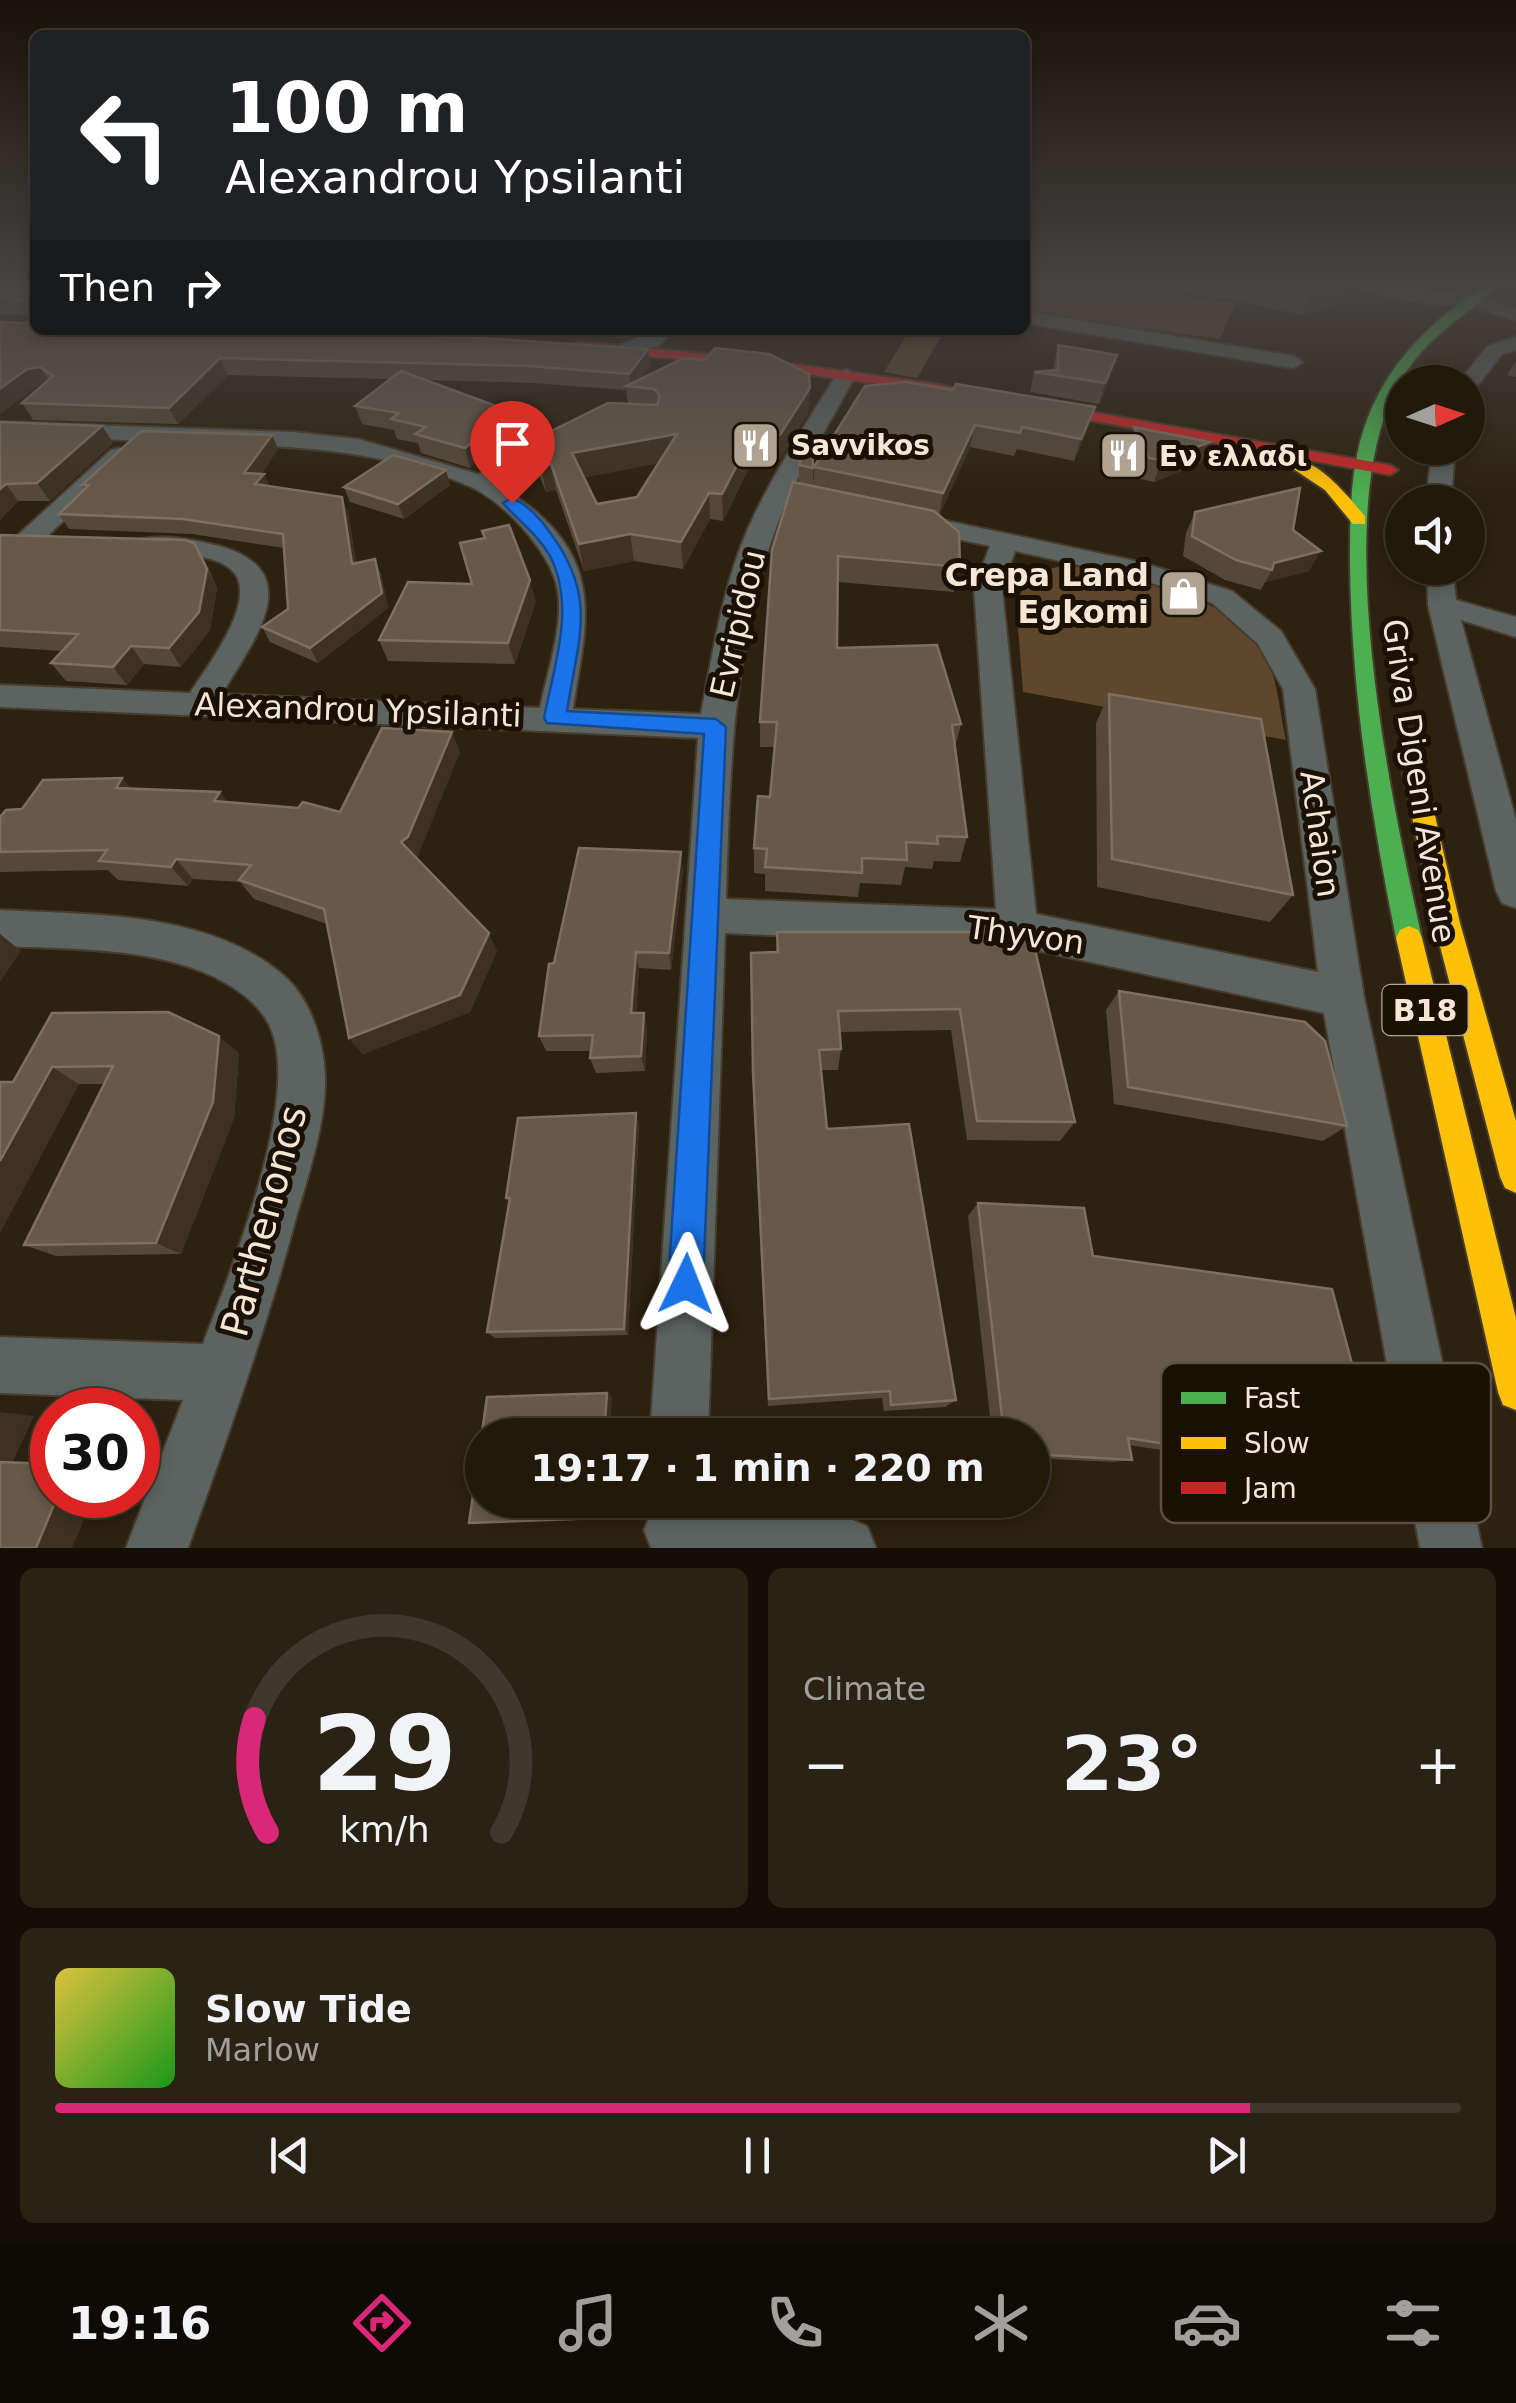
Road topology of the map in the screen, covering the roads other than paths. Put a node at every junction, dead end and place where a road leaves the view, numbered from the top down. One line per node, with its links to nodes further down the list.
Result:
1 (677, 354): 5 (main road)
2 (692, 354): 5 (street)
3 (1248, 354): 6 (street)
4 (1409, 354): 14 (main road, Griva Digeni Avenue / B18)
5 (695, 356): 7 (main road)
6 (1293, 362)
7 (846, 375): 11 (main road); 17 (street, Evripidou)
8 (33, 405): 10 (street)
9 (592, 425): 16 (street)
10 (1, 429): 12 (street)
11 (1172, 432): 13 (main road); 14 (main road)
12 (142, 434): 16 (street); 19 (street)
13 (1294, 463): 14 (main road); 18 (main road)
14 (1363, 470): 15 (main road); 18 (main road, Griva Digeni Avenue / B18)
15 (1390, 474)
16 (480, 482): 28 (street)
17 (777, 492): 20 (street, Achaion); 29 (street, Evripidou)
18 (1359, 520): 40 (main road, Griva Digeni Avenue / B18)
19 (14, 540): 21 (street)
20 (1006, 540): 34 (street); 35 (street, Achaion)
21 (65, 542)
22 (121, 544): 27 (street)
23 (1441, 585): 24 (street)
24 (1442, 605): 25 (street); 31 (street)
25 (1516, 627)
26 (0, 696): 27 (street, Alexandrou Ypsilanti)
27 (200, 704): 28 (street, Alexandrou Ypsilanti)
28 (555, 718): 29 (street, Alexandrou Ypsilanti)
29 (716, 727): 32 (street, Evripidou)
30 (1410, 751): 36 (main road, Griva Digeni Avenue / B18)
31 (1516, 891)
32 (704, 915): 34 (street, Thyvon); 41 (street, Evripidou)
33 (0, 928): 39 (street, Parthenonos)
34 (1017, 928): 35 (street, Thyvon)
35 (1343, 997): 37 (street, Achaion)
36 (1516, 1177)
37 (1415, 1363)
38 (0, 1364): 39 (street)
39 (222, 1373): 44 (street, Parthenonos)
40 (1516, 1392)
41 (680, 1418)
42 (1446, 1523): 46 (street, Achaion)
43 (675, 1526): 45 (street)
44 (157, 1548)
45 (846, 1548)
46 (1451, 1548)

